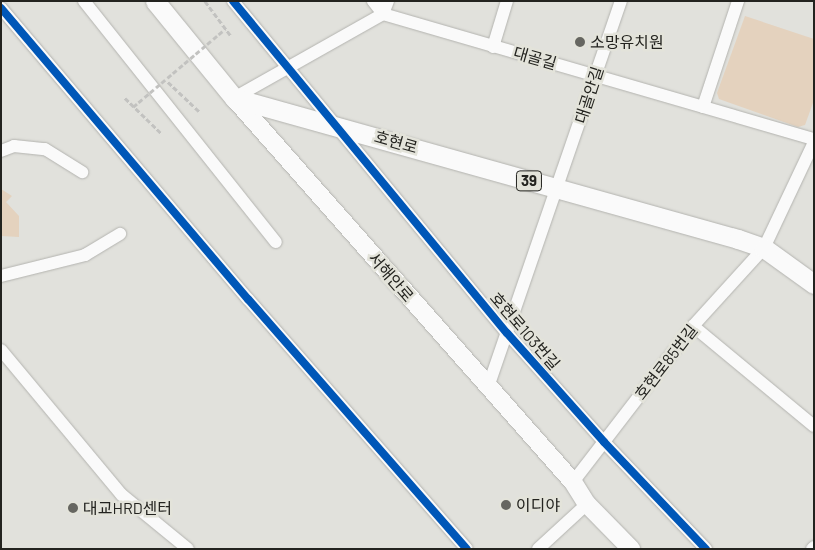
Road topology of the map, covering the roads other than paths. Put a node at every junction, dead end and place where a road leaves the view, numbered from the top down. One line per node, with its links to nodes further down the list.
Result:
1 (84, 1): 21 (street)
2 (155, 1): 13 (main road, 서해안로)
3 (232, 1): 11 (street, 호현로103번길)
4 (373, 1): 8 (street)
5 (507, 1): 10 (street)
6 (621, 1): 12 (street, 대골안길)
7 (738, 1): 14 (street)
8 (385, 7): 10 (street, 대골길); 11 (street)
9 (1, 8): 34 (street)
10 (493, 46): 12 (street, 대골길)
11 (290, 66): 13 (street); 15 (street, 호현로103번길)
12 (596, 75): 14 (street, 대골길); 19 (street, 대골안길)
13 (234, 98): 15 (main road, 호현로 / 39); 28 (main road, 서해안로)
14 (703, 106): 16 (street, 대골길)
15 (332, 124): 19 (main road, 호현로 / 39); 26 (street, 호현로103번길)
16 (814, 141): 22 (street, 호현로85번길)
17 (1, 151): 18 (street)
18 (82, 172)
19 (558, 189): 22 (main road, 호현로 / 39); 26 (street)
20 (120, 234): 23 (street)
21 (276, 242)
22 (764, 248): 24 (main road, 호현로 / 39); 25 (street, 호현로85번길)
23 (1, 276)
24 (814, 284)
25 (693, 326): 29 (street); 30 (street, 호현로85번길)
26 (507, 333): 28 (street); 30 (street, 호현로103번길)
27 (1, 350): 33 (street)
28 (488, 386): 31 (main road, 서해안로)
29 (814, 426)
30 (604, 442): 31 (street, 호현로85번길); 37 (street, 호현로103번길)
31 (573, 482): 32 (main road, 서해안로)
32 (587, 504): 35 (street); 36 (main road, 서해안로)
33 (188, 549)
34 (467, 549)
35 (538, 549)
36 (631, 549)
37 (706, 549)

